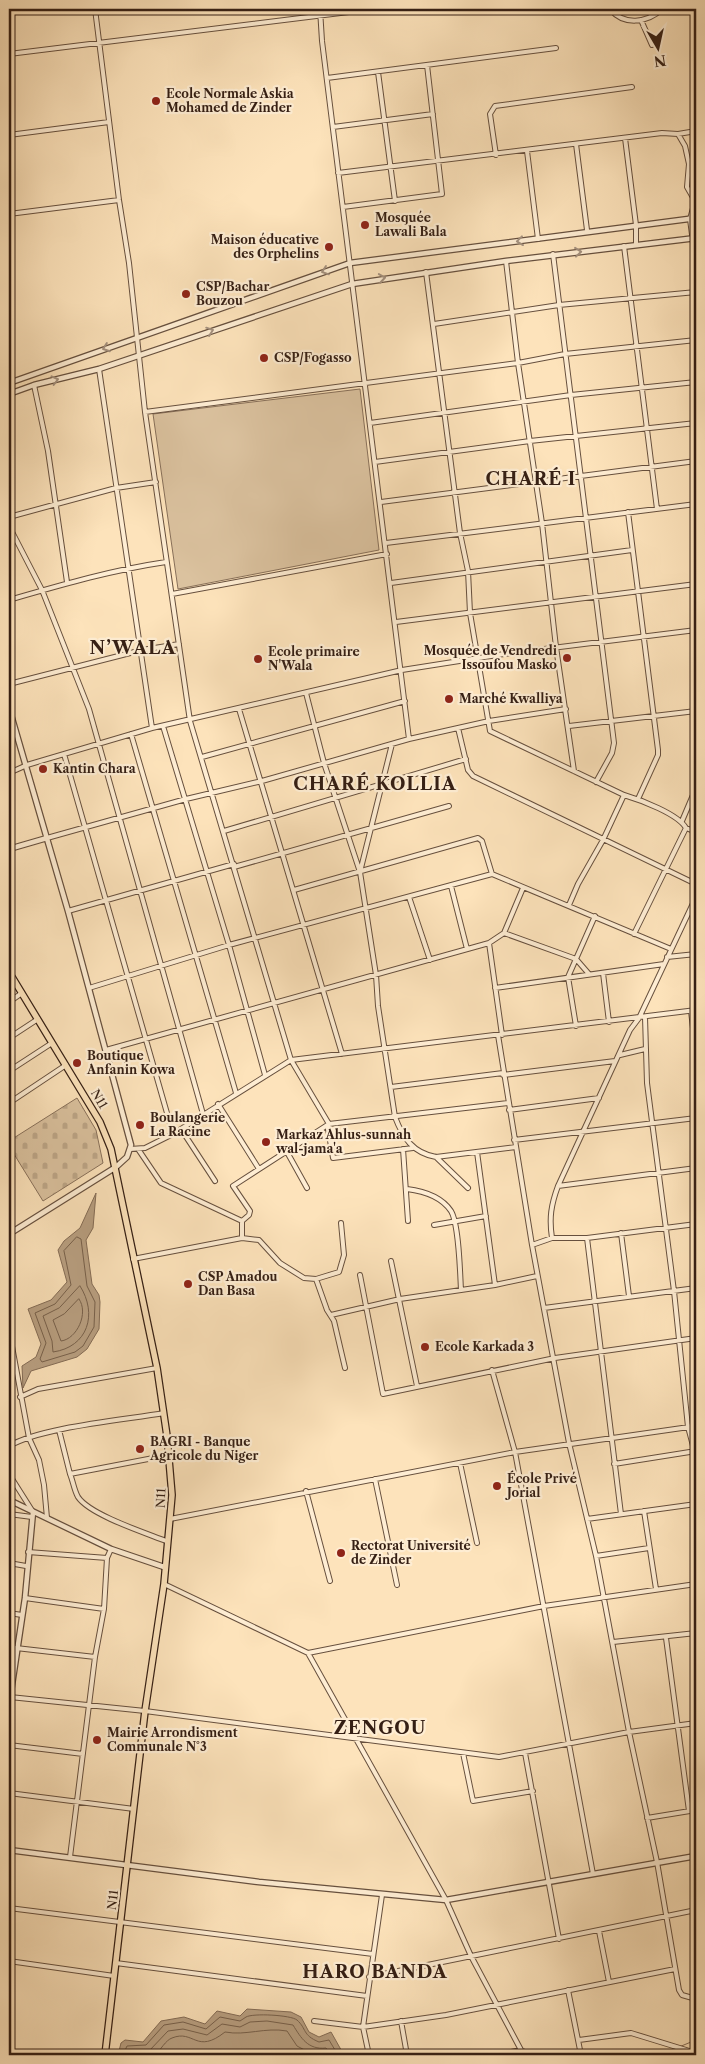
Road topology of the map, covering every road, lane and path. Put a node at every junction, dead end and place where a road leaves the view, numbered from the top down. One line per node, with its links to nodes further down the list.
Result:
1 (95, 9): 8 (street)
2 (320, 9): 6 (street)
3 (374, 9): 6 (street)
4 (610, 9): 7 (street)
5 (662, 9): 7 (street)
6 (321, 15): 8 (street); 14 (street)
7 (641, 20): 9 (street)
8 (100, 42): 11 (street); 18 (street)
9 (652, 45)
10 (556, 48): 12 (street)
11 (9, 54)
12 (427, 65): 13 (street); 16 (street)
13 (378, 72): 14 (street); 17 (street)
14 (327, 78): 19 (street)
15 (632, 87): 26 (street)
16 (433, 114): 17 (street); 27 (street)
17 (384, 121): 19 (street); 30 (street)
18 (109, 122): 22 (street); 32 (street)
19 (333, 127): 31 (street)
20 (696, 131): 21 (street)
21 (678, 134): 23 (street); 29 (street)
22 (9, 136)
23 (625, 138): 24 (street); 38 (street)
24 (576, 144): 25 (street); 39 (street)
25 (527, 151): 26 (street); 41 (street)
26 (496, 155): 27 (street)
27 (440, 160): 30 (street); 33 (street)
28 (696, 163): 29 (street)
29 (689, 164): 36 (street)
30 (391, 167): 31 (street); 33 (street)
31 (338, 173): 34 (street)
32 (119, 200): 35 (street); 55 (street)
33 (395, 201): 34 (street)
34 (343, 207): 46 (street)
35 (9, 214)
36 (690, 218): 37 (street); 38 (street); 40 (street)
37 (696, 218)
38 (636, 225): 39 (street); 42 (street)
39 (587, 230): 41 (street)
40 (695, 238): 42 (street); 47 (street)
41 (538, 239): 46 (street, one-way to 46)
42 (636, 245): 43 (street)
43 (624, 246): 44 (street, one-way to 43); 51 (street)
44 (553, 254): 45 (street); 52 (street)
45 (506, 261): 48 (street); 53 (street)
46 (350, 263): 49 (street); 55 (street, one-way to 55)
47 (696, 266)
48 (426, 271): 49 (street, one-way to 48); 54 (street)
49 (352, 284): 59 (street, one-way to 49); 65 (street)
50 (696, 292): 51 (street)
51 (630, 299): 52 (street); 57 (street)
52 (559, 305): 53 (street); 58 (street)
53 (512, 314): 54 (street); 60 (street)
54 (434, 324): 62 (street)
55 (136, 337): 59 (street); 63 (street, one-way to 63)
56 (696, 340): 57 (street)
57 (636, 348): 58 (street); 67 (street)
58 (565, 354): 60 (street); 69 (street)
59 (138, 356): 61 (street); 71 (street)
60 (518, 363): 62 (street); 70 (street)
61 (99, 369): 66 (street, one-way to 61); 85 (street)
62 (441, 373): 65 (street); 72 (street)
63 (9, 382)
64 (696, 382): 67 (street)
65 (365, 383): 71 (street); 73 (street)
66 (34, 385): 68 (street); 89 (street)
67 (642, 389): 69 (street); 75 (street)
68 (9, 394)
69 (571, 395): 70 (street); 76 (street)
70 (524, 403): 72 (street); 77 (street)
71 (145, 412): 84 (street)
72 (445, 414): 73 (street); 78 (street)
73 (370, 423): 80 (street)
74 (696, 423): 75 (street)
75 (647, 429): 76 (street); 81 (street)
76 (575, 436): 77 (street); 82 (street)
77 (530, 441): 78 (street); 83 (street)
78 (450, 453): 80 (street); 86 (street)
79 (696, 461): 81 (street)
80 (376, 462): 87 (street)
81 (652, 468): 82 (street); 90 (street)
82 (580, 476): 83 (street); 93 (street)
83 (536, 481): 86 (street); 94 (street)
84 (156, 482): 85 (street); 101 (street)
85 (116, 488): 89 (street); 103 (street)
86 (455, 492): 87 (street); 96 (street)
87 (380, 502): 97 (street)
88 (696, 504): 90 (street)
89 (57, 505): 92 (street); 105 (street)
90 (657, 509): 91 (street)
91 (628, 512): 93 (street); 98 (street)
92 (9, 517)
93 (585, 517): 94 (street); 100 (street)
94 (542, 523): 96 (street); 102 (street)
95 (9, 526): 108 (street)
96 (460, 534): 97 (street); 104 (street)
97 (386, 543): 99 (street)
98 (632, 550): 100 (street); 109 (street)
99 (387, 554): 106 (street); 110 (street)
100 (590, 556): 102 (street); 111 (street)
101 (166, 562): 103 (street); 110 (street)
102 (546, 562): 104 (street); 113 (street)
103 (128, 568): 105 (street); 122 (street)
104 (468, 571): 106 (street); 114 (street)
105 (67, 582): 108 (street)
106 (391, 583): 115 (street)
107 (696, 584): 109 (street)
108 (42, 590): 112 (street); 124 (street)
109 (637, 592): 111 (street); 117 (street)
110 (172, 594): 119 (street)
111 (595, 596): 113 (street); 118 (street)
112 (9, 600)
113 (551, 602): 114 (street); 120 (street)
114 (470, 613): 115 (street); 123 (street)
115 (396, 622): 125 (street)
116 (695, 630): 117 (street); 121 (street)
117 (643, 637): 118 (street); 133 (street)
118 (600, 642): 120 (street); 136 (street)
119 (179, 644): 122 (street); 134 (street)
120 (556, 647): 123 (street); 131 (street)
121 (696, 648)
122 (142, 650): 124 (street); 140 (street)
123 (478, 658): 125 (street); 135 (street)
124 (74, 668): 126 (street); 146 (street)
125 (402, 670): 127 (street); 128 (street)
126 (9, 684)
127 (306, 693): 130 (street); 139 (street)
128 (405, 701): 139 (street); 143 (street)
129 (9, 708): 151 (street)
130 (239, 709): 134 (street); 144 (street)
131 (566, 709): 135 (street); 138 (street)
132 (696, 711): 133 (street)
133 (655, 716): 136 (street); 162 (street)
134 (190, 721): 137 (street); 148 (street)
135 (489, 721): 141 (street); 152 (street)
136 (611, 721): 138 (street); 155 (street)
137 (163, 726): 140 (street); 160 (street)
138 (568, 726): 152 (street)
139 (315, 727): 144 (street); 150 (street)
140 (152, 728): 142 (street)
141 (458, 728): 143 (street); 149 (street)
142 (131, 734): 146 (street); 164 (street)
143 (409, 739): 145 (street)
144 (250, 744): 148 (street); 154 (street)
145 (392, 744): 150 (street); 156 (street)
146 (98, 745): 147 (street); 165 (street)
147 (64, 754): 151 (street); 168 (street)
148 (202, 757): 158 (street)
149 (466, 759): 156 (street); 175 (street)
150 (324, 763): 154 (street); 161 (street)
151 (27, 765): 153 (street); 174 (street)
152 (574, 771): 155 (street)
153 (9, 772)
154 (262, 781): 158 (street); 166 (street)
155 (596, 782): 159 (street)
156 (384, 784): 161 (street); 169 (street)
157 (696, 788): 167 (street)
158 (212, 792): 160 (street); 171 (street)
159 (624, 796): 162 (street); 175 (street)
160 (186, 799): 164 (street); 180 (street)
161 (337, 799): 166 (street); 173 (street)
162 (638, 799): 167 (street)
163 (449, 806): 169 (street)
164 (153, 808): 165 (street); 183 (street)
165 (120, 817): 168 (street); 188 (street)
166 (273, 817): 171 (street); 177 (street)
167 (682, 821): 170 (street)
168 (86, 826): 174 (street); 191 (street)
169 (372, 828): 173 (street); 181 (street)
170 (686, 828): 172 (street); 179 (street)
171 (224, 831): 178 (street)
172 (696, 832)
173 (347, 834): 177 (street); 181 (street)
174 (47, 838): 176 (street); 194 (street)
175 (603, 840): 179 (street); 192 (street)
176 (9, 849)
177 (284, 853): 178 (street); 187 (street)
178 (234, 866): 180 (street); 199 (street)
179 (666, 870): 184 (street); 198 (street)
180 (206, 872): 183 (street); 201 (street)
181 (360, 872): 182 (street); 187 (street); 193 (street)
182 (492, 874): 185 (street); 186 (street)
183 (174, 882): 188 (street); 205 (street)
184 (696, 884)
185 (451, 886): 189 (street); 202 (street)
186 (523, 888): 192 (street); 197 (street)
187 (294, 890): 196 (street)
188 (140, 892): 191 (street); 210 (street)
189 (409, 898): 193 (street); 208 (street)
190 (696, 898): 203 (street)
191 (107, 900): 194 (street); 215 (street)
192 (569, 905): 195 (street)
193 (366, 908): 196 (street); 214 (street)
194 (68, 911): 217 (street)
195 (595, 916): 198 (street); 207 (street)
196 (304, 925): 199 (street); 219 (street)
197 (504, 933): 200 (street); 207 (street)
198 (634, 934): 203 (street)
199 (255, 939): 201 (street); 222 (street)
200 (489, 942): 202 (street); 218 (street)
201 (229, 945): 205 (street); 223 (street)
202 (467, 949): 208 (street)
203 (671, 949): 206 (street)
204 (696, 954): 206 (street)
205 (196, 955): 210 (street); 229 (street)
206 (668, 957): 209 (street)
207 (576, 959): 213 (street); 216 (street)
208 (430, 960): 214 (street)
209 (664, 964): 212 (street); 227 (street)
210 (161, 967): 215 (street); 232 (street)
211 (9, 972): 220 (main road, N11)
212 (603, 973): 213 (street); 230 (street)
213 (589, 974): 216 (street)
214 (376, 975): 219 (street); 237 (street)
215 (129, 976): 217 (street); 235 (street)
216 (568, 977): 218 (street); 231 (street)
217 (90, 988): 239 (street)
218 (495, 988): 233 (street)
219 (323, 990): 222 (street); 240 (street)
220 (22, 994): 221 (street); 228 (main road, N11)
221 (9, 1002)
222 (274, 1003): 223 (street); 243 (street)
223 (247, 1010): 229 (street); 248 (street)
224 (696, 1010): 225 (street)
225 (691, 1011): 226 (street); 241 (street)
226 (645, 1017): 227 (street); 238 (street)
227 (639, 1018): 230 (street); 242 (street)
228 (38, 1019): 234 (street); 236 (main road, N11)
229 (214, 1021): 232 (street); 250 (street)
230 (609, 1022): 231 (street)
231 (576, 1026): 233 (street)
232 (180, 1030): 235 (street); 256 (street)
233 (500, 1035): 237 (street); 247 (street)
234 (9, 1038)
235 (146, 1039): 239 (street); 263 (street)
236 (52, 1043): 245 (main road, N11); 246 (street)
237 (385, 1048): 240 (street); 249 (street)
238 (645, 1049): 242 (street); 259 (street)
239 (106, 1050): 267 (street)
240 (342, 1054): 243 (street)
241 (696, 1054)
242 (620, 1055): 244 (street)
243 (291, 1060): 248 (street); 260 (street)
244 (615, 1061): 247 (street); 251 (street)
245 (66, 1066): 252 (street); 273 (main road, N11)
246 (9, 1070)
247 (503, 1074): 249 (street); 253 (street)
248 (265, 1075): 250 (street)
249 (391, 1087): 257 (street)
250 (236, 1093): 254 (street)
251 (599, 1098): 255 (street); 262 (street)
252 (9, 1103)
253 (508, 1103): 255 (street); 257 (street)
254 (218, 1104): 256 (street); 275 (street)
255 (509, 1110): 264 (street)
256 (203, 1114): 261 (street)
257 (395, 1117): 260 (street); 266 (street)
258 (696, 1118): 259 (street)
259 (652, 1123): 262 (street); 276 (street)
260 (329, 1124): 269 (street); 270 (street)
261 (181, 1128): 263 (street); 277 (street)
262 (583, 1131): 264 (street); 278 (street)
263 (173, 1134): 268 (street)
264 (514, 1140): 265 (street)
265 (516, 1147): 271 (street); 295 (street)
266 (413, 1148): 269 (street); 272 (street)
267 (130, 1149): 268 (street); 273 (street)
268 (138, 1149): 283 (street)
269 (403, 1149): 281 (street)
270 (287, 1152): 275 (street); 279 (street)
271 (477, 1152): 272 (street); 282 (street)
272 (436, 1157): 280 (street)
273 (116, 1167): 291 (street); 296 (main road, N11)
274 (696, 1168): 276 (street)
275 (259, 1169): 283 (street)
276 (658, 1173): 278 (street); 289 (street)
277 (215, 1181)
278 (558, 1186): 293 (street)
279 (307, 1188)
280 (468, 1188)
281 (406, 1189): 284 (street); 285 (street)
282 (486, 1216): 285 (street); 301 (street)
283 (242, 1221): 292 (street)
284 (408, 1222)
285 (454, 1222): 288 (street); 303 (street)
286 (341, 1223): 300 (street)
287 (696, 1224): 289 (street)
288 (434, 1225)
289 (666, 1228): 290 (street); 304 (street)
290 (621, 1233): 294 (street); 305 (street)
291 (9, 1234)
292 (242, 1238): 296 (street); 300 (street)
293 (552, 1238): 294 (street); 295 (street)
294 (587, 1238): 307 (street)
295 (532, 1245): 299 (street)
296 (133, 1259): 317 (main road, N11)
297 (391, 1260): 306 (street)
298 (360, 1275): 308 (street)
299 (538, 1276): 301 (street); 309 (street)
300 (316, 1279): 310 (street)
301 (495, 1285): 303 (street)
302 (696, 1288): 304 (street)
303 (461, 1290): 306 (street)
304 (674, 1291): 305 (street); 313 (street)
305 (629, 1296): 307 (street)
306 (400, 1299): 308 (street); 320 (street)
307 (594, 1300): 309 (street); 314 (street)
308 (366, 1307): 310 (street); 320 (street)
309 (544, 1308): 316 (street)
310 (331, 1315): 318 (street)
311 (9, 1330): 315 (street)
312 (696, 1338): 313 (street)
313 (679, 1340): 314 (street); 324 (street)
314 (601, 1350): 316 (street); 327 (street)
315 (10, 1352): 321 (street)
316 (555, 1358): 319 (street); 328 (street)
317 (156, 1368): 321 (street); 322 (main road, N11)
318 (345, 1368)
319 (492, 1370): 320 (street); 331 (street)
320 (417, 1386)
321 (20, 1397): 326 (street)
322 (164, 1413): 325 (street); 332 (main road, N11)
323 (696, 1426): 324 (street)
324 (688, 1427): 327 (street); 330 (street)
325 (59, 1430): 326 (street); 337 (street)
326 (30, 1438): 329 (street); 346 (street)
327 (610, 1438): 328 (street); 335 (street)
328 (569, 1443): 331 (street); 348 (street)
329 (9, 1446)
330 (696, 1451): 333 (street); 335 (street)
331 (515, 1452): 334 (street); 366 (street)
332 (168, 1455): 337 (street); 347 (main road, N11)
333 (696, 1457)
334 (460, 1463): 338 (street); 350 (street)
335 (614, 1464): 345 (street)
336 (9, 1474): 344 (street)
337 (70, 1474): 349 (street)
338 (375, 1479): 339 (street); 361 (street)
339 (306, 1491): 347 (street); 359 (street)
340 (9, 1500): 344 (street)
341 (696, 1504): 342 (street)
342 (644, 1511): 345 (street); 351 (street)
343 (9, 1514): 344 (street)
344 (32, 1514): 346 (street); 353 (street)
345 (621, 1514): 348 (street)
346 (48, 1518): 352 (street)
347 (170, 1519): 349 (main road, N11)
348 (587, 1519): 354 (street)
349 (166, 1542): 358 (main road, N11)
350 (477, 1542)
351 (649, 1548): 354 (street); 363 (street)
352 (112, 1549): 355 (street); 358 (street)
353 (28, 1552): 355 (street); 357 (street)
354 (596, 1556): 364 (street)
355 (106, 1558): 367 (street)
356 (9, 1564): 357 (street)
357 (26, 1566): 365 (street)
358 (164, 1567): 360 (main road, N11)
359 (330, 1581)
360 (164, 1584): 374 (street); 379 (main road, N11)
361 (397, 1584)
362 (696, 1584): 363 (street)
363 (656, 1589): 364 (street)
364 (604, 1596): 366 (street); 372 (street)
365 (25, 1598): 367 (street); 369 (street)
366 (544, 1606): 374 (street); 384 (street)
367 (104, 1609): 375 (street)
368 (9, 1613): 369 (street)
369 (22, 1614): 373 (street)
370 (696, 1633): 371 (street)
371 (666, 1638): 372 (street); 381 (street)
372 (613, 1642): 382 (street)
373 (16, 1648): 375 (street); 376 (street)
374 (308, 1653): 383 (street)
375 (95, 1657): 378 (street)
376 (10, 1697): 377 (street); 378 (street)
377 (9, 1704)
378 (89, 1706): 379 (street); 388 (street)
379 (145, 1711): 383 (street); 392 (main road, N11)
380 (696, 1723): 381 (street)
381 (677, 1726): 382 (street); 394 (street)
382 (629, 1732): 384 (street); 395 (street)
383 (357, 1739): 386 (street); 404 (street)
384 (569, 1744): 387 (street); 401 (street)
385 (9, 1746): 388 (street)
386 (463, 1753): 387 (street); 389 (street)
387 (525, 1753): 389 (street)
388 (83, 1754): 391 (street)
389 (533, 1791): 402 (street)
390 (9, 1793): 391 (street)
391 (77, 1802): 392 (street); 398 (street)
392 (134, 1809): 400 (main road, N11)
393 (696, 1810): 394 (street)
394 (689, 1811): 395 (street)
395 (647, 1818): 399 (street)
396 (9, 1850): 398 (street)
397 (696, 1856): 399 (street)
398 (70, 1857): 400 (street)
399 (657, 1862): 401 (street); 407 (street)
400 (127, 1865): 403 (street); 408 (main road, N11)
401 (593, 1874): 402 (street)
402 (549, 1882): 404 (street); 410 (street)
403 (382, 1895): 404 (street); 411 (street)
404 (446, 1900): 412 (street)
405 (9, 1908): 408 (street)
406 (696, 1910): 407 (street)
407 (666, 1916): 409 (street); 415 (street)
408 (121, 1921): 411 (street); 414 (main road, N11)
409 (599, 1931): 410 (street); 418 (street)
410 (559, 1939): 412 (street)
411 (373, 1954): 417 (street)
412 (471, 1956): 417 (street); 422 (street)
413 (9, 1961): 416 (street)
414 (116, 1963): 416 (main road, N11); 420 (street)
415 (675, 1969): 418 (street); 421 (street)
416 (114, 1976): 429 (main road, N11)
417 (369, 1977): 420 (street)
418 (609, 1982): 419 (street)
419 (568, 1990): 422 (street); 426 (street)
420 (367, 1996): 425 (street)
421 (696, 1999)
422 (497, 2005): 424 (street); 427 (street)
423 (314, 2021): 425 (street)
424 (401, 2021): 425 (street); 431 (street)
425 (363, 2027): 430 (street)
426 (579, 2040): 428 (street); 434 (street)
427 (521, 2050): 432 (street); 433 (street)
428 (696, 2053)
429 (105, 2055)
430 (369, 2055)
431 (407, 2055)
432 (496, 2055)
433 (530, 2055)
434 (581, 2055)

